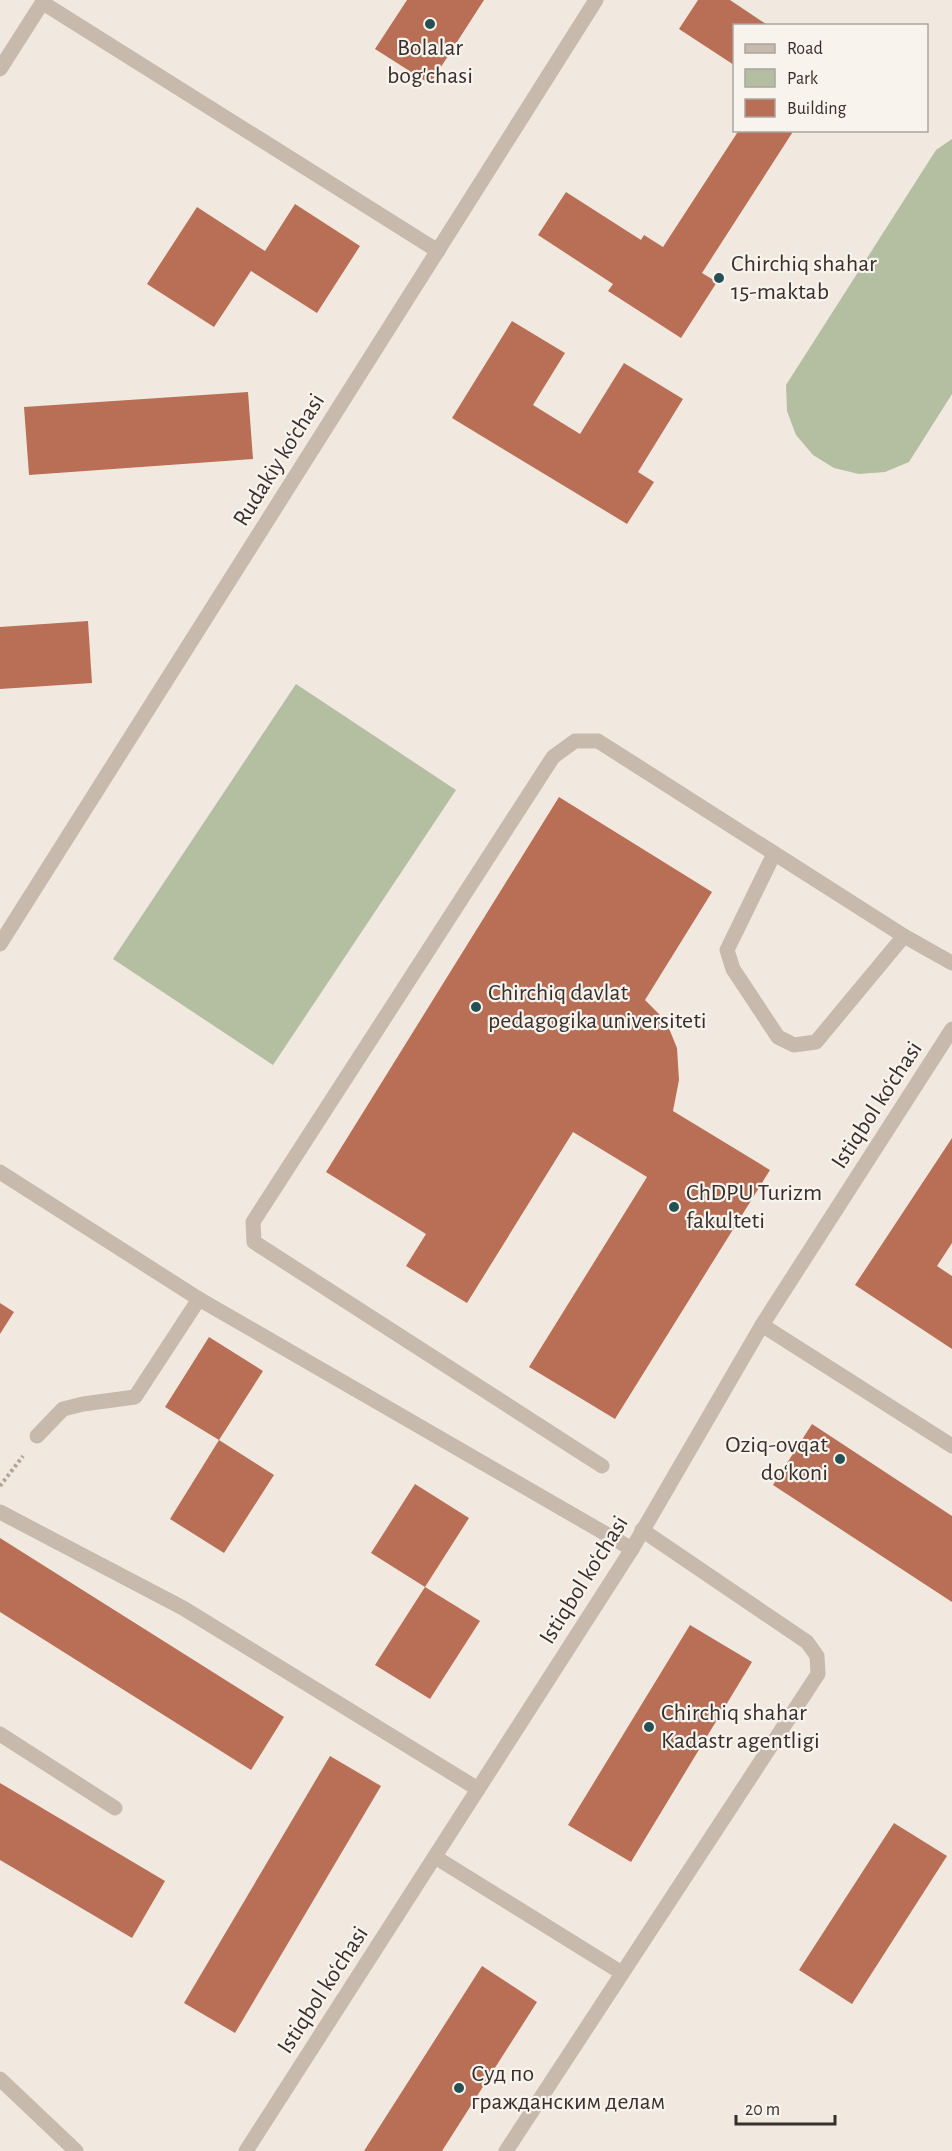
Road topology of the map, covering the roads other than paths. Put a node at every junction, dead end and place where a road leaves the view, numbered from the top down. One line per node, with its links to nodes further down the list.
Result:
1 (596, 0): 4 (street, Rudakiy ko‘chasi)
2 (43, 1): 3 (street); 4 (street)
3 (0, 69)
4 (438, 251): 7 (street, Rudakiy ko‘chasi)
5 (774, 854): 6 (street); 6 (street); 15 (street)
6 (904, 936): 8 (street)
7 (0, 944)
8 (952, 963)
9 (952, 1029): 12 (street, Istiqbol ko‘chasi)
10 (0, 1172): 11 (street)
11 (199, 1299): 13 (street); 18 (street)
12 (762, 1325): 14 (street); 17 (street, Istiqbol ko‘chasi)
13 (37, 1436)
14 (952, 1446)
15 (602, 1466)
16 (0, 1512): 20 (street)
17 (642, 1530): 18 (street, Istiqbol ko‘chasi); 23 (street)
18 (632, 1549): 20 (street, Istiqbol ko‘chasi)
19 (0, 1734): 21 (street)
20 (478, 1789): 22 (street, Istiqbol ko‘chasi)
21 (115, 1808)
22 (435, 1857): 23 (street); 26 (street, Istiqbol ko‘chasi)
23 (622, 1973): 27 (street)
24 (0, 2079): 25 (street)
25 (76, 2151)
26 (246, 2151)
27 (506, 2151)

